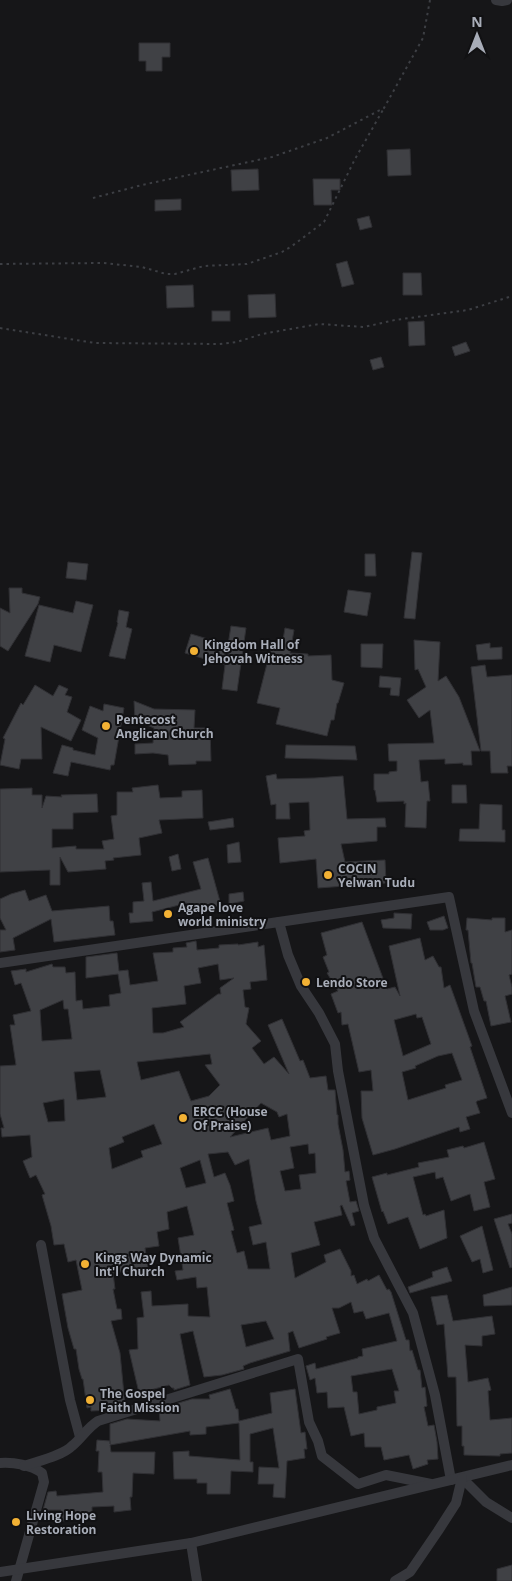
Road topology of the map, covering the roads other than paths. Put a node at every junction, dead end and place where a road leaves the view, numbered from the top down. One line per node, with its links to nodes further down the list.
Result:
1 (496, 0): 2 (street)
2 (507, 0)
3 (279, 922): 4 (street); 5 (street); 12 (street)
4 (0, 963)
5 (512, 1113)
6 (41, 1245): 7 (street)
7 (80, 1437): 10 (street); 13 (street)
8 (0, 1463): 10 (street)
9 (512, 1465): 11 (street)
10 (24, 1466): 16 (street)
11 (462, 1478): 12 (street); 14 (street); 20 (street)
12 (451, 1480): 13 (street)
13 (434, 1484): 15 (street)
14 (512, 1518)
15 (191, 1542): 16 (street); 19 (street)
16 (19, 1569): 17 (street); 18 (street)
17 (0, 1572)
18 (16, 1581)
19 (197, 1581)
20 (395, 1581)

